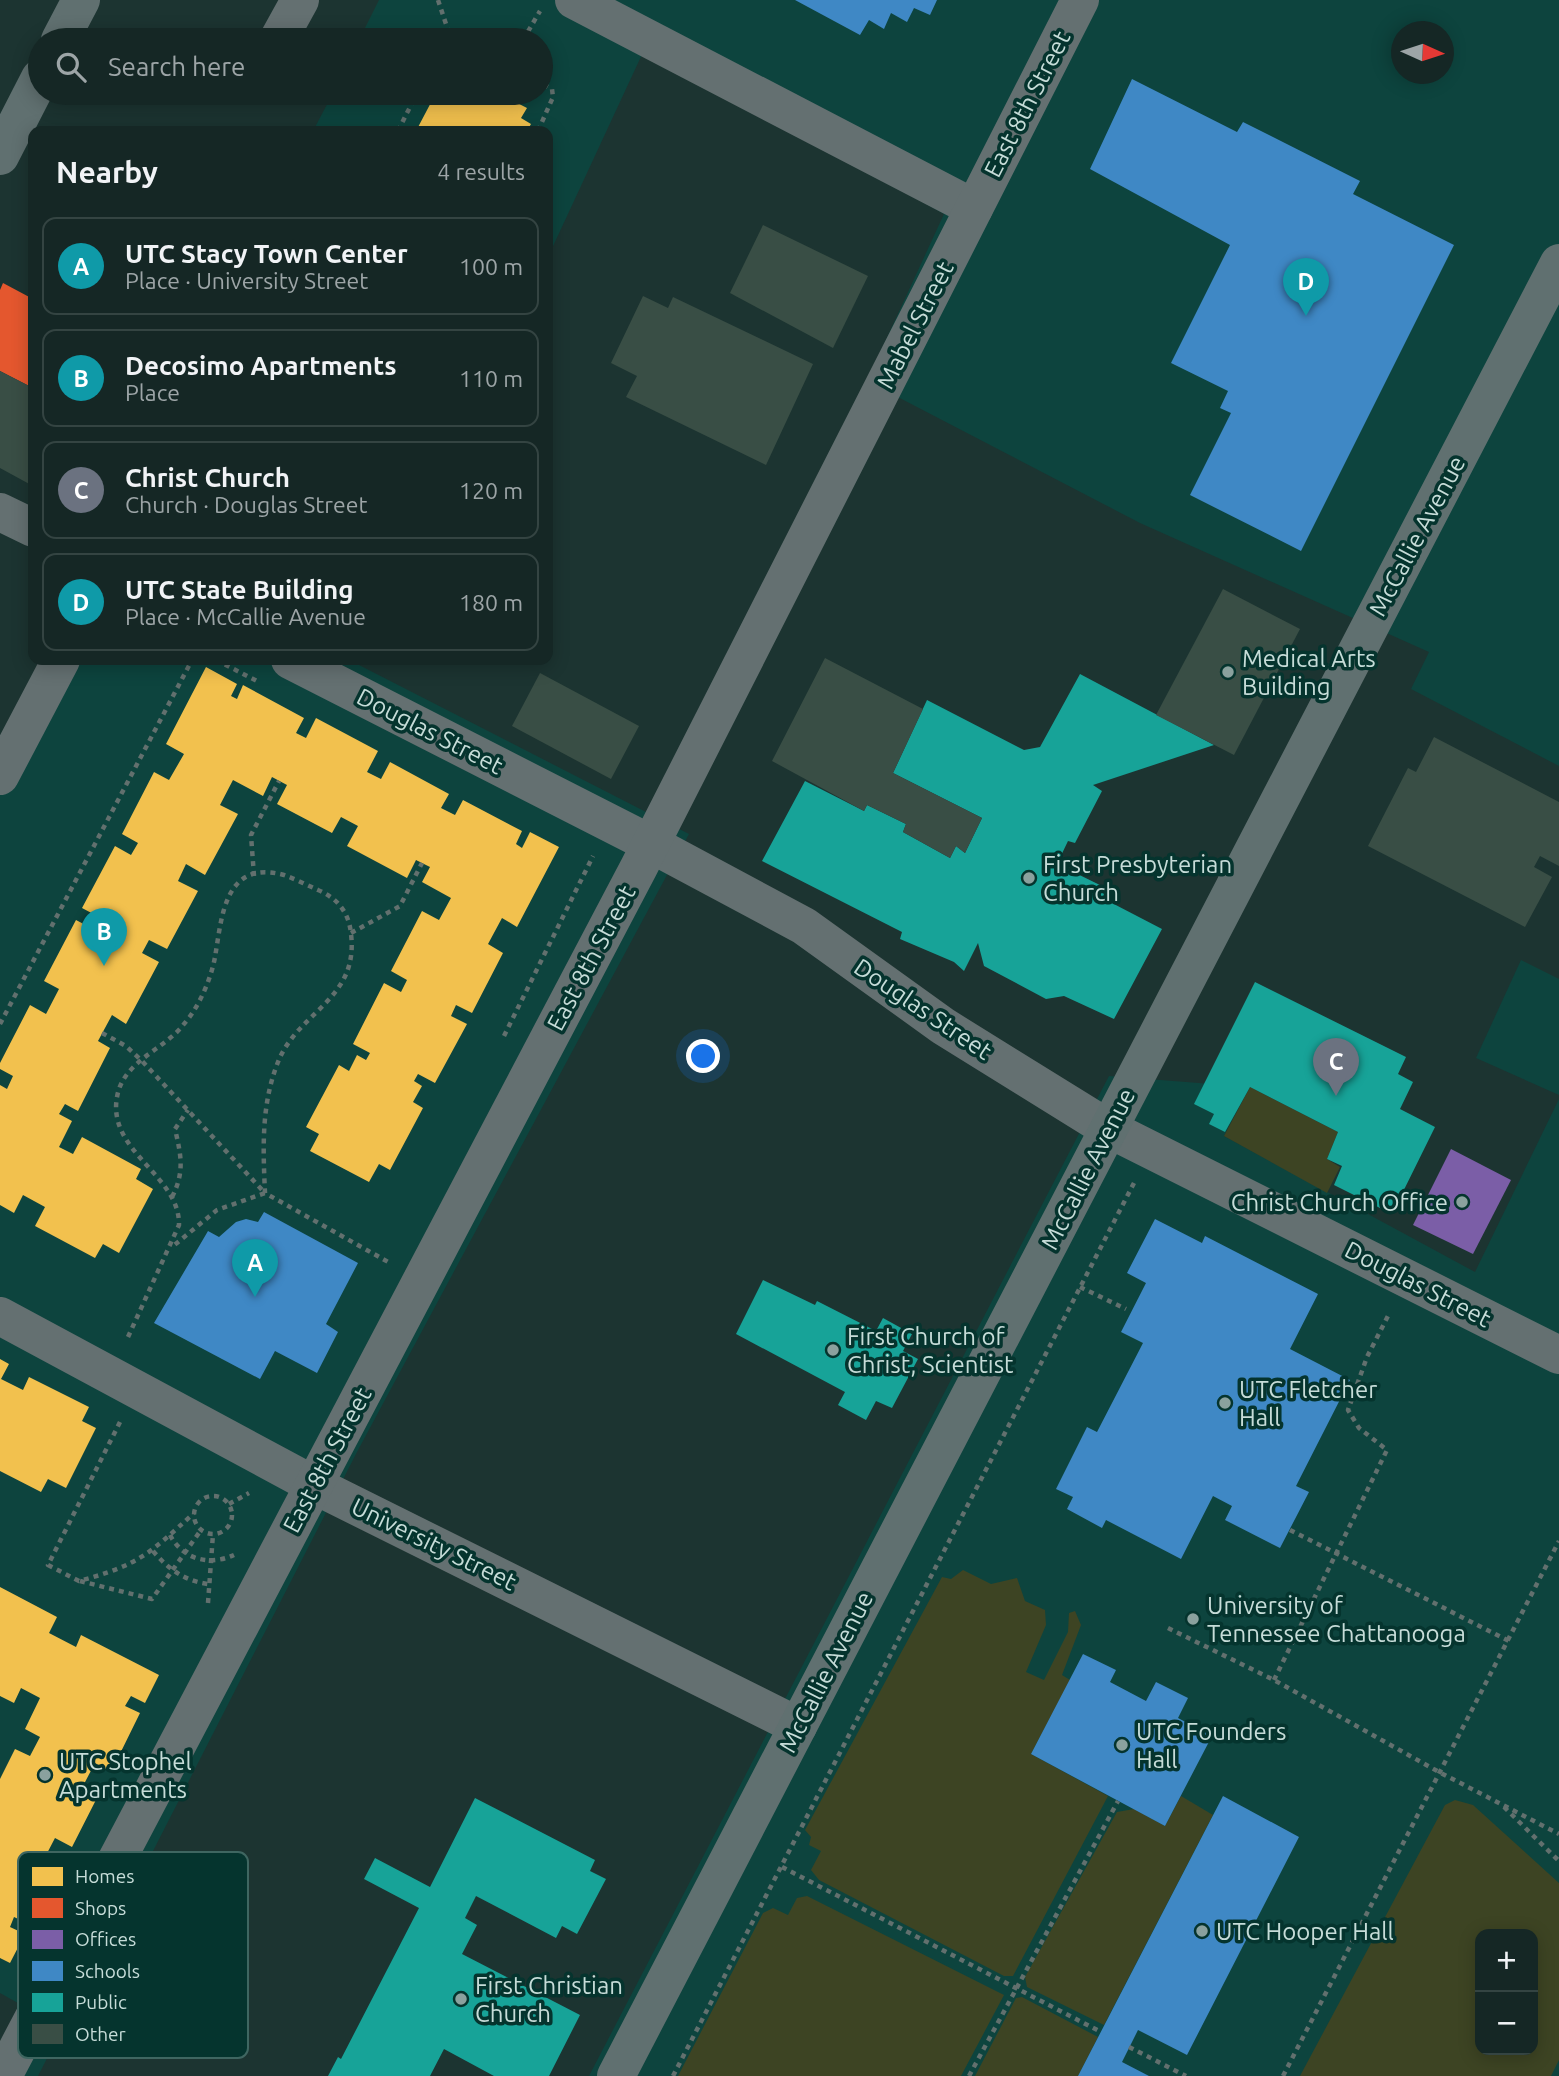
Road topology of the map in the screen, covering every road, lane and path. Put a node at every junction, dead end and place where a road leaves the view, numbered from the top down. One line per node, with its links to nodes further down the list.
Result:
1 (300, 0): 7 (street)
2 (438, 0): 8 (path)
3 (574, 0): 15 (street)
4 (1080, 0): 15 (street, East 8th Street)
5 (75, 2): 6 (main road)
6 (65, 28)
7 (285, 28)
8 (447, 28)
9 (28, 101): 14 (main road)
10 (411, 105): 12 (path)
11 (549, 105): 13 (path)
12 (400, 126)
13 (540, 126)
14 (0, 156)
15 (974, 208): 25 (street, Mabel Street)
16 (1559, 263): 35 (main road, McCallie Avenue)
17 (0, 512): 18 (street)
18 (28, 526)
19 (58, 665): 23 (street)
20 (189, 665): 30 (path)
21 (241, 665): 22 (path)
22 (276, 672): 25 (street, Douglas Street)
23 (0, 776)
24 (279, 781): 28 (path)
25 (651, 844): 35 (street, Douglas Street); 48 (street, East 8th Street)
26 (592, 850): 32 (path)
27 (422, 863): 29 (path)
28 (254, 876): 29 (path); 33 (path)
29 (351, 933): 37 (path)
30 (0, 1024)
31 (102, 1033): 33 (path)
32 (500, 1044)
33 (142, 1061): 34 (path); 38 (path)
34 (188, 1110): 37 (path); 38 (path)
35 (1109, 1129): 41 (street, Douglas Street); 67 (main road, McCallie Avenue)
36 (1135, 1180): 42 (path)
37 (265, 1193): 39 (path); 40 (path)
38 (172, 1197): 39 (path)
39 (168, 1250): 45 (path)
40 (396, 1251)
41 (1405, 1277): 46 (street, Douglas Street); 58 (path)
42 (1080, 1287): 43 (path); 74 (path)
43 (1126, 1309)
44 (0, 1315): 48 (street, University Street)
45 (128, 1337)
46 (1559, 1355)
47 (120, 1422): 61 (path)
48 (314, 1485): 67 (street, University Street); 72 (street, East 8th Street)
49 (194, 1513): 50 (path); 52 (path); 53 (path)
50 (201, 1530): 52 (path); 56 (path)
51 (1290, 1530): 58 (path)
52 (213, 1534): 59 (path)
53 (170, 1535): 55 (path); 56 (path)
54 (1559, 1541): 65 (path)
55 (153, 1551): 60 (path); 61 (path)
56 (185, 1552): 59 (path); 60 (path)
57 (240, 1552): 59 (path)
58 (1337, 1553): 65 (path); 66 (path)
59 (210, 1561): 62 (path)
60 (172, 1570): 61 (path); 62 (path)
61 (79, 1581)
62 (208, 1584): 63 (path)
63 (208, 1612)
64 (1168, 1628): 66 (path)
65 (1509, 1641): 68 (path)
66 (1274, 1680): 68 (path)
67 (798, 1726): 80 (main road, McCallie Avenue)
68 (1439, 1772): 70 (path); 84 (path)
69 (1118, 1801): 75 (path)
70 (1501, 1804): 71 (path); 73 (path)
71 (1559, 1834)
72 (110, 1852)
73 (1559, 1861)
74 (782, 1867): 75 (path); 81 (path)
75 (1015, 1986): 77 (path); 82 (path)
76 (13, 2027): 79 (street, East 8th Street)
77 (1101, 2032)
78 (1129, 2047): 83 (path)
79 (3, 2076)
80 (617, 2076)
81 (673, 2076)
82 (969, 2076)
83 (1186, 2076)
84 (1283, 2076)

